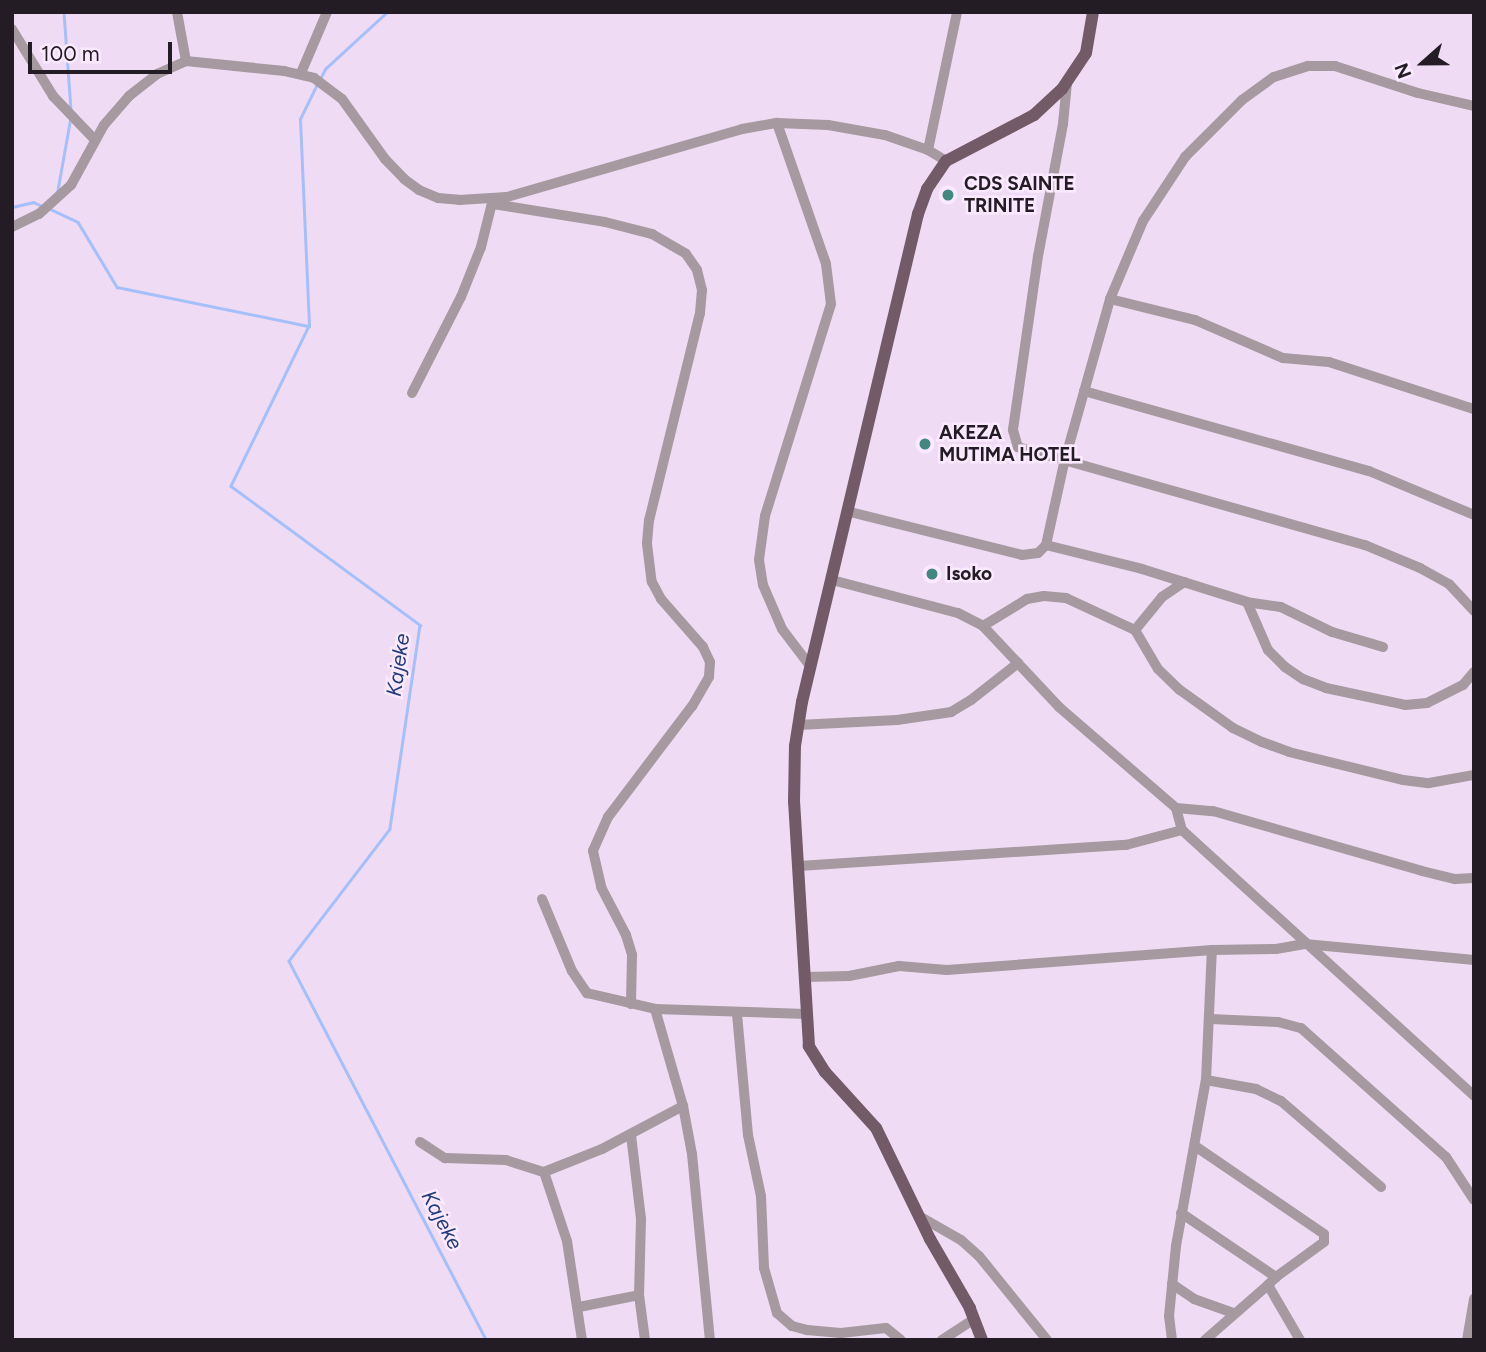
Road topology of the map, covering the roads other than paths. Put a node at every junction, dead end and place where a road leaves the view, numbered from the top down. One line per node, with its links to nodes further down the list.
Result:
1 (177, 12): 6 (street)
2 (327, 12): 7 (street)
3 (957, 12): 12 (street)
4 (1093, 12): 8 (main road)
5 (12, 29): 11 (street)
6 (186, 61): 7 (street); 11 (street)
7 (301, 73): 14 (street)
8 (1067, 82): 13 (main road); 20 (street)
9 (1474, 106): 16 (street)
10 (777, 123): 12 (street); 14 (street); 32 (street)
11 (95, 140): 15 (street)
12 (928, 150): 13 (street)
13 (946, 161): 21 (main road)
14 (493, 201): 18 (street); 45 (street)
15 (12, 227)
16 (1110, 299): 17 (street); 19 (street)
17 (1084, 391): 20 (street); 22 (street)
18 (412, 393)
19 (1474, 409)
20 (1064, 463): 23 (street); 27 (street)
21 (850, 512): 23 (street); 24 (main road)
22 (1474, 515)
23 (1046, 545): 25 (street)
24 (832, 580): 28 (street); 32 (main road)
25 (1184, 582): 26 (street); 29 (street)
26 (1247, 602): 30 (street); 33 (street)
27 (1474, 611)
28 (983, 626): 29 (street); 31 (street)
29 (1135, 629): 35 (street)
30 (1383, 647)
31 (1018, 663): 34 (street); 36 (street)
32 (811, 667): 34 (main road)
33 (1474, 672)
34 (797, 725): 38 (main road)
35 (1474, 775)
36 (1176, 808): 37 (street); 39 (street)
37 (1182, 830): 38 (street); 41 (street)
38 (799, 866): 44 (main road)
39 (1474, 878)
40 (542, 899): 45 (street)
41 (1305, 944): 42 (street); 43 (street); 51 (street)
42 (1212, 950): 44 (street); 49 (street)
43 (1474, 960)
44 (805, 977): 48 (main road)
45 (631, 1004): 46 (street)
46 (655, 1009): 47 (street); 52 (street)
47 (737, 1014): 48 (street); 71 (street)
48 (806, 1014): 60 (main road)
49 (1211, 1019): 50 (street); 58 (street)
50 (1206, 1080): 55 (street); 57 (street)
51 (1474, 1096)
52 (683, 1106): 53 (street); 70 (street)
53 (631, 1135): 56 (street); 63 (street)
54 (420, 1142): 56 (street)
55 (1195, 1146): 59 (street); 61 (street)
56 (544, 1172): 65 (street)
57 (1381, 1187)
58 (1474, 1200)
59 (1181, 1213): 61 (street); 62 (street)
60 (919, 1216): 67 (main road); 74 (street)
61 (1272, 1281): 66 (street); 77 (street)
62 (1172, 1284): 66 (street); 75 (street)
63 (639, 1296): 65 (street); 69 (street)
64 (1474, 1299): 78 (street)
65 (579, 1307): 68 (street)
66 (1233, 1313): 76 (street)
67 (974, 1319): 72 (street); 73 (main road)
68 (582, 1340)
69 (645, 1340)
70 (710, 1340)
71 (901, 1340)
72 (942, 1340)
73 (982, 1340)
74 (1048, 1340)
75 (1172, 1340)
76 (1205, 1340)
77 (1300, 1340)
78 (1467, 1340)

